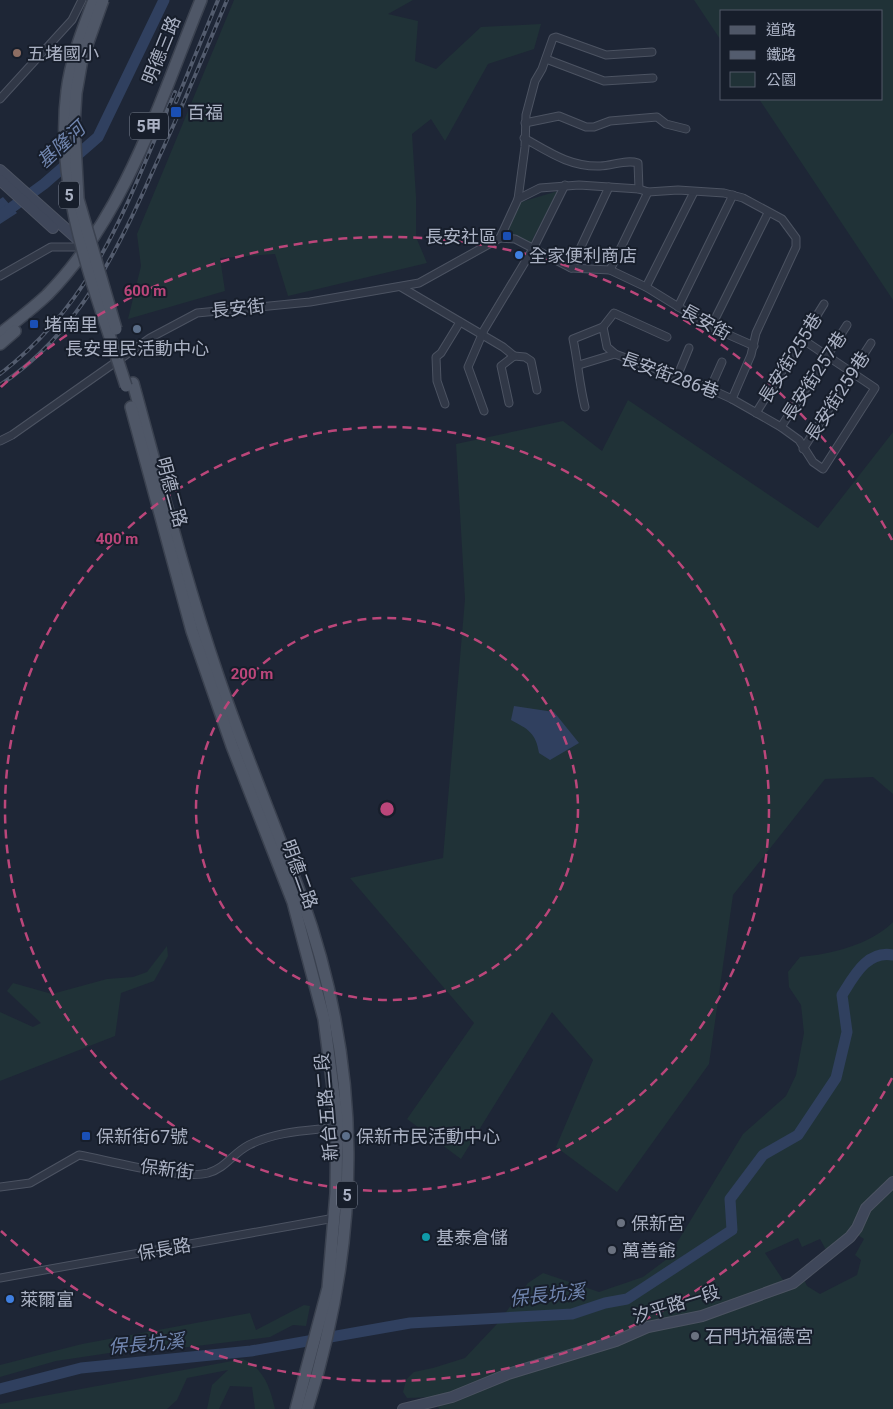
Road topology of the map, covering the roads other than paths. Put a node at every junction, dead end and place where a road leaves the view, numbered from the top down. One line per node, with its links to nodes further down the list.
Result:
1 (82, 0): 8 (street)
2 (94, 0): 52 (main road, 明德二路 / 5, bridge)
3 (103, 0): 52 (main road, 明德二路 / 5, bridge)
4 (201, 0): 24 (main road, 明德三路 / 5甲)
5 (652, 52): 6 (street)
6 (546, 59): 7 (street); 9 (street)
7 (653, 78)
8 (0, 99)
9 (525, 123): 10 (street); 11 (street)
10 (686, 129)
11 (524, 138): 16 (street); 20 (street)
12 (0, 170): 22 (street)
13 (0, 180): 22 (street)
14 (565, 185): 15 (street); 20 (street); 25 (street)
15 (609, 187): 16 (street); 26 (street)
16 (639, 189): 17 (street)
17 (648, 192): 18 (street); 27 (street)
18 (694, 192): 19 (street); 30 (street)
19 (733, 195): 21 (street); 32 (street)
20 (518, 199): 23 (street)
21 (768, 213): 36 (street); 43 (street)
22 (58, 227): 24 (street)
23 (500, 238): 25 (street, 長安街); 29 (street, 長安街)
24 (86, 247): 28 (street); 37 (main road, 明德三路 / 5甲); 42 (main road, 明德三路 / 5甲)
25 (534, 247): 26 (street, 長安街); 38 (street)
26 (571, 268): 27 (street, 長安街)
27 (610, 270): 30 (street, 長安街)
28 (0, 276)
29 (401, 286): 33 (street); 62 (street, 長安街)
30 (646, 287): 32 (street, 長安街)
31 (824, 304): 40 (street, 長安街255巷)
32 (678, 307): 36 (street, 長安街)
33 (460, 322): 38 (street); 57 (street)
34 (847, 325): 46 (street, 長安街257巷)
35 (603, 327): 39 (street); 45 (street); 49 (street)
36 (711, 328): 43 (street, 長安街)
37 (0, 334)
38 (482, 335): 47 (street); 59 (street)
39 (667, 337)
40 (802, 339): 46 (street); 60 (street, 長安街255巷)
41 (871, 343): 50 (street, 長安街259巷)
42 (0, 344)
43 (754, 346): 55 (street)
44 (689, 348): 51 (street)
45 (615, 354): 49 (street, 長安街286巷); 51 (street, 長安街286巷)
46 (828, 355): 50 (street); 61 (street, 長安街257巷)
47 (514, 356): 54 (street); 56 (street)
48 (722, 362): 53 (street)
49 (579, 364): 58 (street)
50 (851, 372): 63 (street, 長安街259巷); 63 (street)
51 (677, 377): 53 (street, 長安街286巷)
52 (129, 385): 64 (main road, 明德二路 / 5)
53 (710, 389): 55 (street, 長安街286巷)
54 (537, 390)
55 (732, 398): 60 (street)
56 (509, 403)
57 (445, 404)
58 (585, 407)
59 (484, 411)
60 (756, 412): 61 (street)
61 (781, 427): 63 (street)
62 (0, 441)
63 (803, 449)
64 (320, 982): 70 (main road, 新台五路二段 / 5); 71 (main road, 新台五路二段 / 5)
65 (331, 1128): 67 (street, 保新街)
66 (893, 1182): 72 (street, 汐平路一段)
67 (0, 1187)
68 (329, 1219): 69 (street, 保長路)
69 (0, 1278)
70 (296, 1409)
71 (306, 1409)
72 (403, 1409)

